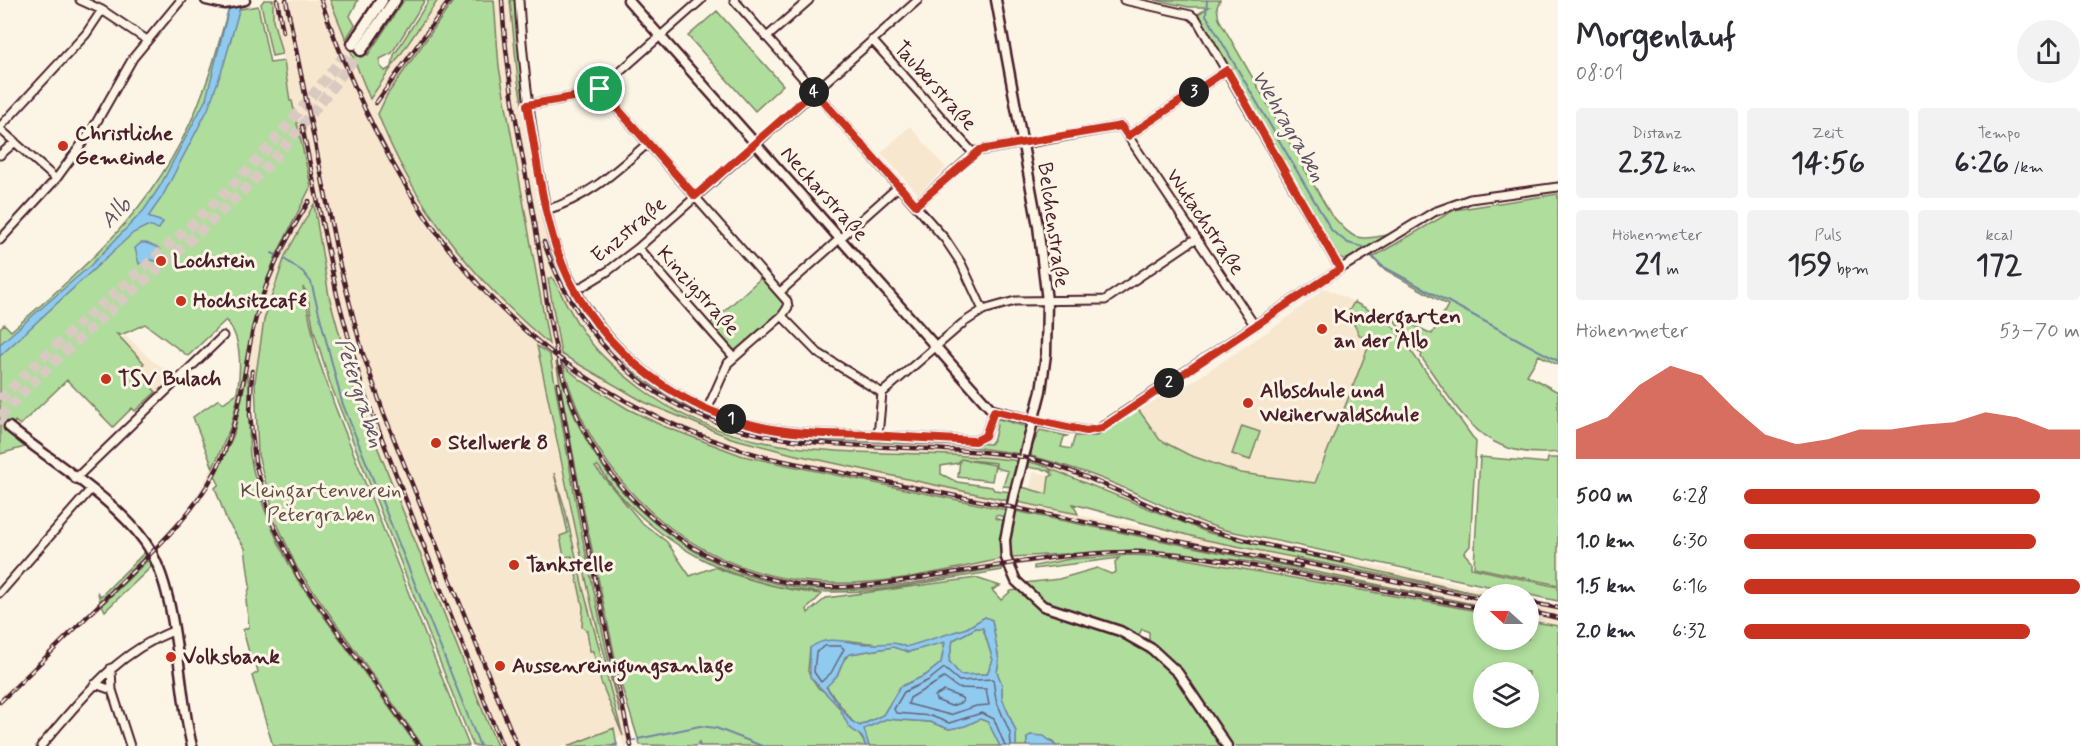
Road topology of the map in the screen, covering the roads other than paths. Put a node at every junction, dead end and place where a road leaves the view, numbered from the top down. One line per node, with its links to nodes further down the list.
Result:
1 (80, 0): 15 (street)
2 (182, 0): 18 (street)
3 (206, 0): 14 (street)
4 (382, 0): 5 (highway)
5 (395, 0)
6 (519, 0): 23 (street)
7 (628, 0): 16 (street, Neckarstraße)
8 (701, 0): 16 (street)
9 (734, 0): 17 (street)
10 (809, 0): 17 (street)
11 (918, 0): 19 (street, Enzstraße)
12 (996, 0): 29 (street, Belchenstraße)
13 (1124, 0): 20 (street)
14 (244, 1)
15 (98, 6): 18 (street); 24 (street)
16 (660, 36): 21 (street); 28 (street, Neckarstraße)
17 (767, 37): 22 (street)
18 (147, 40): 32 (street)
19 (872, 40): 22 (street, Enzstraße); 30 (street, Tauberstraße)
20 (1227, 70): 25 (street); 42 (street)
21 (600, 89): 23 (street); 27 (street)
22 (814, 91): 28 (street, Enzstraße); 33 (street)
23 (527, 105): 37 (street)
24 (0, 128): 26 (street)
25 (1128, 136): 29 (street); 39 (street, Wutachstraße)
26 (15, 142): 31 (street); 32 (street)
27 (648, 143): 35 (street); 37 (street)
28 (754, 143): 35 (street, Enzstraße); 38 (street, Neckarstraße)
29 (1023, 143): 30 (street); 45 (street, Belchenstraße)
30 (974, 154): 36 (street)
31 (0, 155)
32 (56, 179): 40 (street)
33 (899, 186): 36 (street); 38 (street)
34 (1558, 187): 42 (street)
35 (695, 196): 41 (street, Enzstraße); 44 (street)
36 (916, 205): 46 (street)
37 (546, 210): 43 (street)
38 (840, 238): 44 (street); 50 (street, Neckarstraße)
39 (1196, 239): 45 (street); 48 (street, Wutachstraße)
40 (0, 240)
41 (638, 248): 43 (street, Enzstraße); 51 (street, Kinzigstraße)
42 (1340, 269): 48 (street)
43 (575, 291): 53 (street)
44 (780, 292): 47 (street)
45 (1047, 301): 46 (street); 55 (street, Belchenstraße)
46 (982, 310): 50 (street)
47 (782, 316): 51 (street); 52 (street)
48 (1255, 326): 55 (street)
49 (224, 336): 58 (street)
50 (936, 347): 52 (street); 54 (street, Neckarstraße)
51 (734, 356): 53 (street)
52 (882, 393): 57 (street)
53 (707, 410): 57 (street)
54 (994, 411): 55 (street); 57 (street)
55 (1035, 421): 68 (street, Belchenstraße)
56 (9, 427): 58 (street)
57 (878, 436)
58 (75, 479): 59 (street)
59 (91, 489): 60 (street); 61 (street)
60 (0, 593)
61 (174, 631): 62 (street); 67 (street)
62 (111, 668): 63 (street); 64 (street)
63 (95, 684): 64 (street); 65 (street)
64 (112, 690): 66 (street)
65 (41, 746)
66 (130, 746)
67 (192, 746)
68 (1227, 746)

